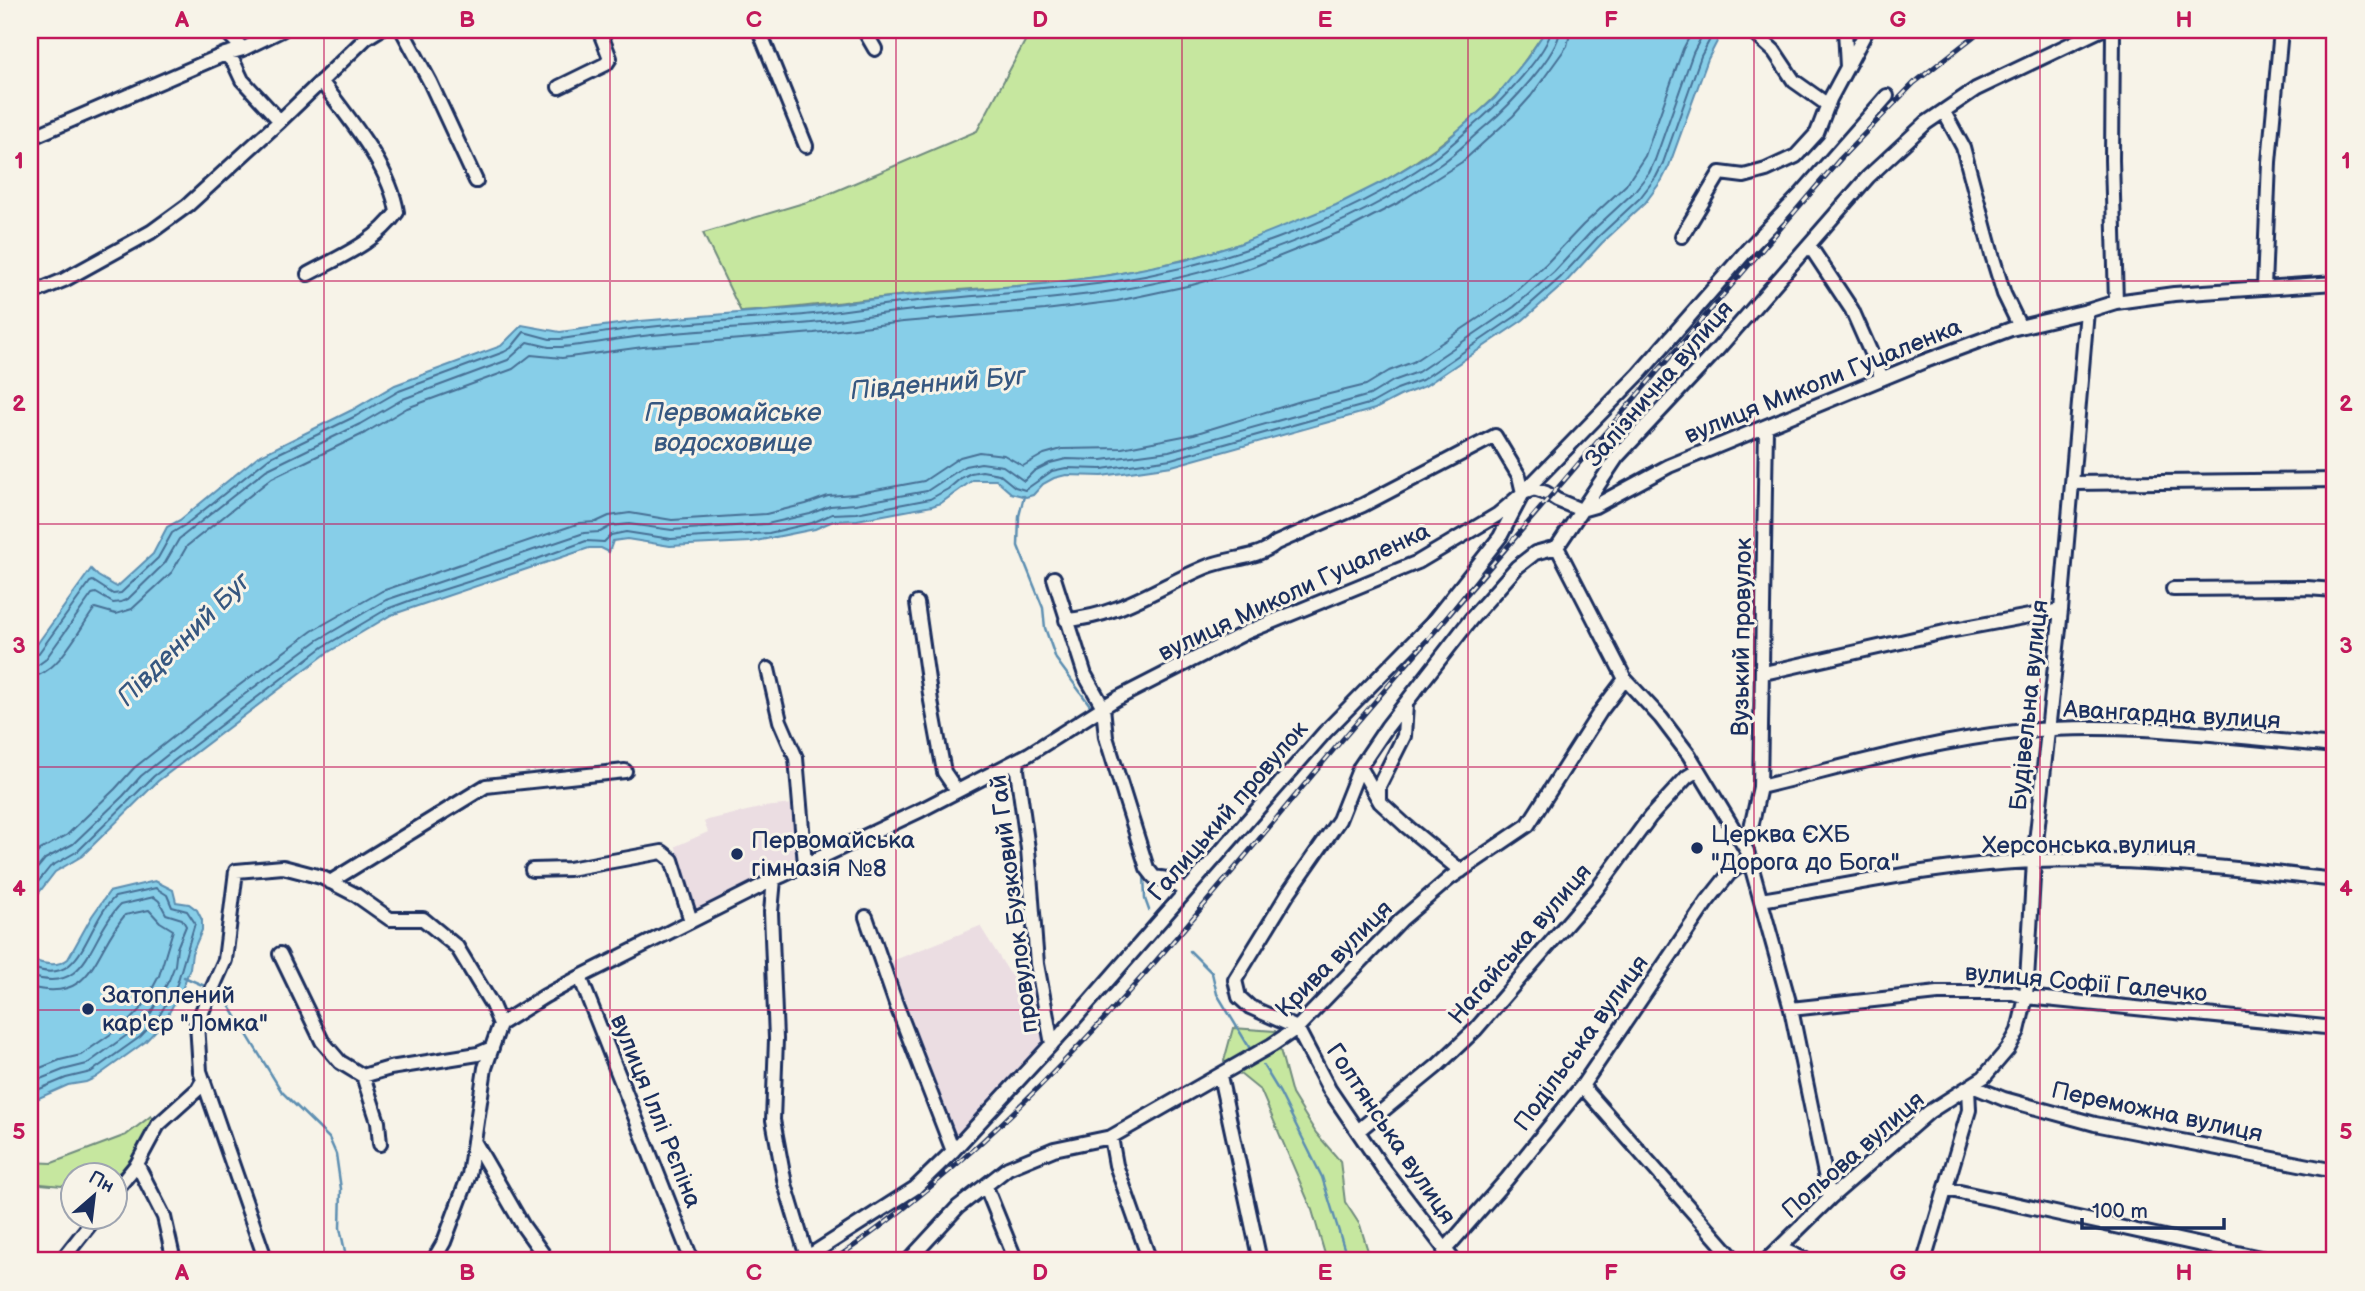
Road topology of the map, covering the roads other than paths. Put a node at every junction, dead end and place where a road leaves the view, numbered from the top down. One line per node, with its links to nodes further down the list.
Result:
1 (225, 30): 14 (street)
2 (282, 30): 14 (street)
3 (379, 30): 18 (street)
4 (402, 30): 26 (street)
5 (599, 30): 19 (street)
6 (759, 30): 25 (street)
7 (864, 30): 15 (street)
8 (1751, 30): 21 (street)
9 (1845, 30): 17 (street)
10 (1867, 30): 17 (street)
11 (2100, 30): 22 (street, Залізнична вулиця)
12 (2113, 30): 33 (street)
13 (2281, 30): 31 (street)
14 (243, 49): 16 (street)
15 (876, 49)
16 (225, 54): 23 (street); 24 (street)
17 (1847, 68): 21 (street)
18 (321, 81): 23 (street); 29 (street)
19 (559, 87)
20 (1887, 96): 40 (street)
21 (1828, 105): 27 (street)
22 (1944, 111): 28 (street, Залізнична вулиця); 35 (street)
23 (280, 121): 32 (street)
24 (30, 138)
25 (806, 146)
26 (476, 181)
27 (1682, 236)
28 (1809, 245): 36 (street); 41 (street, Залізнична вулиця)
29 (308, 274)
30 (2335, 283): 31 (street, вулиця Миколи Гуцаленка)
31 (2264, 286): 33 (street, вулиця Миколи Гуцаленка)
32 (30, 294)
33 (2116, 302): 34 (street, вулиця Миколи Гуцаленка)
34 (2087, 311): 35 (street, вулиця Миколи Гуцаленка); 39 (street, Будівельна вулиця)
35 (2020, 327): 36 (street, вулиця Миколи Гуцаленка)
36 (1882, 378): 37 (street, вулиця Миколи Гуцаленка)
37 (1766, 428): 41 (street, вулиця Миколи Гуцаленка); 50 (street, Вузький провулок)
38 (2335, 480): 39 (street)
39 (2072, 483): 47 (street, Будівельна вулиця)
40 (1523, 493): 41 (street); 48 (street); 53 (street, вулиця Миколи Гуцаленка); 72 (street, Галицький провулок)
41 (1581, 510): 42 (street, Залізнична вулиця)
42 (1557, 547): 51 (street); 52 (street)
43 (1054, 578): 48 (street)
44 (2173, 589): 45 (street)
45 (2335, 590)
46 (917, 603): 61 (street, провулок Бузковий Гай)
47 (2061, 610): 50 (street); 54 (street, Будівельна вулиця)
48 (1066, 620): 53 (street)
49 (768, 669): 66 (street)
50 (1763, 673): 60 (street, Вузький провулок)
51 (1625, 679): 58 (street); 68 (street, Крива вулиця)
52 (1406, 704): 57 (street); 62 (street)
53 (1103, 707): 56 (street, вулиця Миколи Гуцаленка); 72 (street)
54 (2049, 729): 55 (street, Авангардна вулиця); 60 (street, Авангардна вулиця); 65 (street, Будівельна вулиця)
55 (2335, 746)
56 (1018, 760): 61 (street, вулиця Миколи Гуцаленка); 83 (street, провулок Бузковий Гай)
57 (1360, 767): 62 (street); 81 (street)
58 (1698, 770): 63 (street); 90 (street, Нагайська вулиця)
59 (625, 771): 71 (street)
60 (1760, 787): 63 (street, Вузький провулок)
61 (957, 791): 66 (street, вулиця Миколи Гуцаленка)
62 (1379, 800): 68 (street)
63 (1742, 844): 64 (street)
64 (1749, 858): 73 (street); 88 (street, Подільська вулиця)
65 (2034, 861): 70 (street, Херсонська вулиця); 73 (street, Херсонська вулиця); 78 (street, Будівельна вулиця)
66 (805, 864): 69 (street, вулиця Миколи Гуцаленка)
67 (532, 870): 75 (street)
68 (1461, 871): 81 (street, Крива вулиця)
69 (774, 879): 75 (street, вулиця Миколи Гуцаленка); 104 (street)
70 (2335, 880)
71 (330, 882): 80 (street); 87 (street)
72 (1185, 891): 83 (street, Галицький провулок)
73 (1761, 900): 79 (street)
74 (866, 917): 94 (street)
75 (691, 921): 77 (street, вулиця Миколи Гуцаленка)
76 (280, 954): 85 (street)
77 (580, 977): 80 (street, вулиця Миколи Гуцаленка); 110 (street, вулиця Іллі Рєпіна)
78 (2026, 996): 79 (street, вулиця Софії Галечко); 82 (street, вулиця Софії Галечко); 89 (street, Будівельна вулиця)
79 (1791, 1009): 100 (street)
80 (500, 1024): 84 (street)
81 (1297, 1028): 86 (street, Крива вулиця); 90 (street, Голтянська вулиця)
82 (2335, 1028)
83 (1052, 1044): 94 (street, Галицький провулок)
84 (492, 1048): 85 (street); 92 (street)
85 (363, 1076): 93 (street)
86 (1220, 1076): 91 (street, Крива вулиця); 114 (street)
87 (203, 1080): 95 (street); 107 (street)
88 (1582, 1086): 103 (street, Подільська вулиця); 116 (street)
89 (1970, 1087): 96 (street, Переможна вулиця); 99 (street); 100 (street, Польова вулиця)
90 (1359, 1130): 103 (street, Голтянська вулиця)
91 (1111, 1137): 98 (street, Крива вулиця); 113 (street)
92 (474, 1141): 108 (street); 109 (street)
93 (380, 1144)
94 (953, 1151): 104 (street, Галицький провулок)
95 (137, 1164): 97 (street); 106 (street)
96 (2335, 1171)
97 (130, 1173)
98 (986, 1187): 111 (street, Крива вулиця); 112 (street)
99 (1946, 1189): 119 (street); 120 (street)
100 (1829, 1198): 102 (street, Польова вулиця)
101 (83, 1232): 105 (street)
102 (1779, 1248): 117 (street, Польова вулиця); 118 (street)
103 (1444, 1251): 115 (street, Голтянська вулиця)
104 (804, 1259)
105 (61, 1261)
106 (174, 1261)
107 (266, 1261)
108 (433, 1261)
109 (548, 1261)
110 (692, 1261)
111 (908, 1261)
112 (1016, 1261)
113 (1150, 1261)
114 (1260, 1261)
115 (1454, 1261)
116 (1736, 1261)
117 (1766, 1261)
118 (1808, 1261)
119 (1924, 1261)
120 (2274, 1261)

